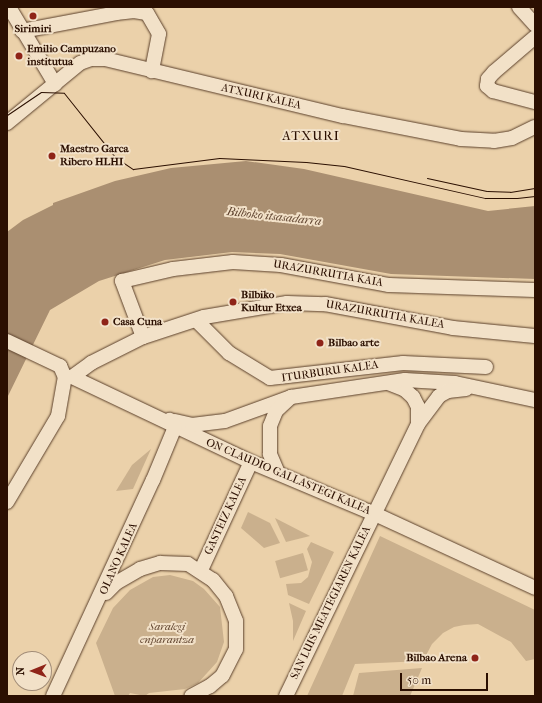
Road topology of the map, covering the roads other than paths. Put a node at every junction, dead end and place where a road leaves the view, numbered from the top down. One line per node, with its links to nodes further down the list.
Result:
1 (9, 7): 5 (street)
2 (519, 7): 4 (street)
3 (140, 9): 5 (street); 7 (street)
4 (535, 25)
5 (22, 31): 8 (street)
6 (535, 37): 9 (street)
7 (152, 71): 8 (street, ATXURI KALEA); 11 (street, ATXURI KALEA)
8 (55, 84): 10 (street, ATXURI KALEA)
9 (535, 102)
10 (7, 123)
11 (535, 127)
12 (535, 290): 15 (street, URAZURRUTIA KAIA)
13 (196, 320): 14 (street, URAZURRUTIA KALEA); 15 (street, URAZURRUTIA KALEA); 17 (street, ITURBURU KALEA)
14 (535, 336)
15 (143, 337): 18 (street, URAZURRUTIA KALEA)
16 (7, 341): 18 (street, ON CLAUDIO GALLASTEGI KALEA)
17 (486, 366)
18 (69, 377): 23 (street, ON CLAUDIO GALLASTEGI KALEA); 28 (street)
19 (387, 383): 20 (street); 21 (street); 24 (street)
20 (478, 388): 22 (street); 24 (street, SAN LUIS MEATEGIAREN KALEA)
21 (291, 397): 23 (street); 26 (street)
22 (535, 400)
23 (168, 422): 25 (street, ON CLAUDIO GALLASTEGI KALEA); 33 (street, OLANO KALEA)
24 (418, 424): 27 (street, SAN LUIS MEATEGIAREN KALEA)
25 (251, 462): 26 (street, ON CLAUDIO GALLASTEGI KALEA); 31 (street, GASTEIZ KALEA)
26 (278, 473): 29 (street, ON CLAUDIO GALLASTEGI KALEA)
27 (387, 489): 29 (street); 30 (street, SAN LUIS MEATEGIAREN KALEA)
28 (7, 502)
29 (347, 504): 30 (street, ON CLAUDIO GALLASTEGI KALEA)
30 (375, 514): 32 (street, ON CLAUDIO GALLASTEGI KALEA); 36 (street, SAN LUIS MEATEGIAREN KALEA)
31 (201, 570): 33 (street); 35 (street)
32 (535, 588)
33 (101, 598): 34 (street, OLANO KALEA)
34 (53, 696)
35 (191, 696)
36 (286, 696)

